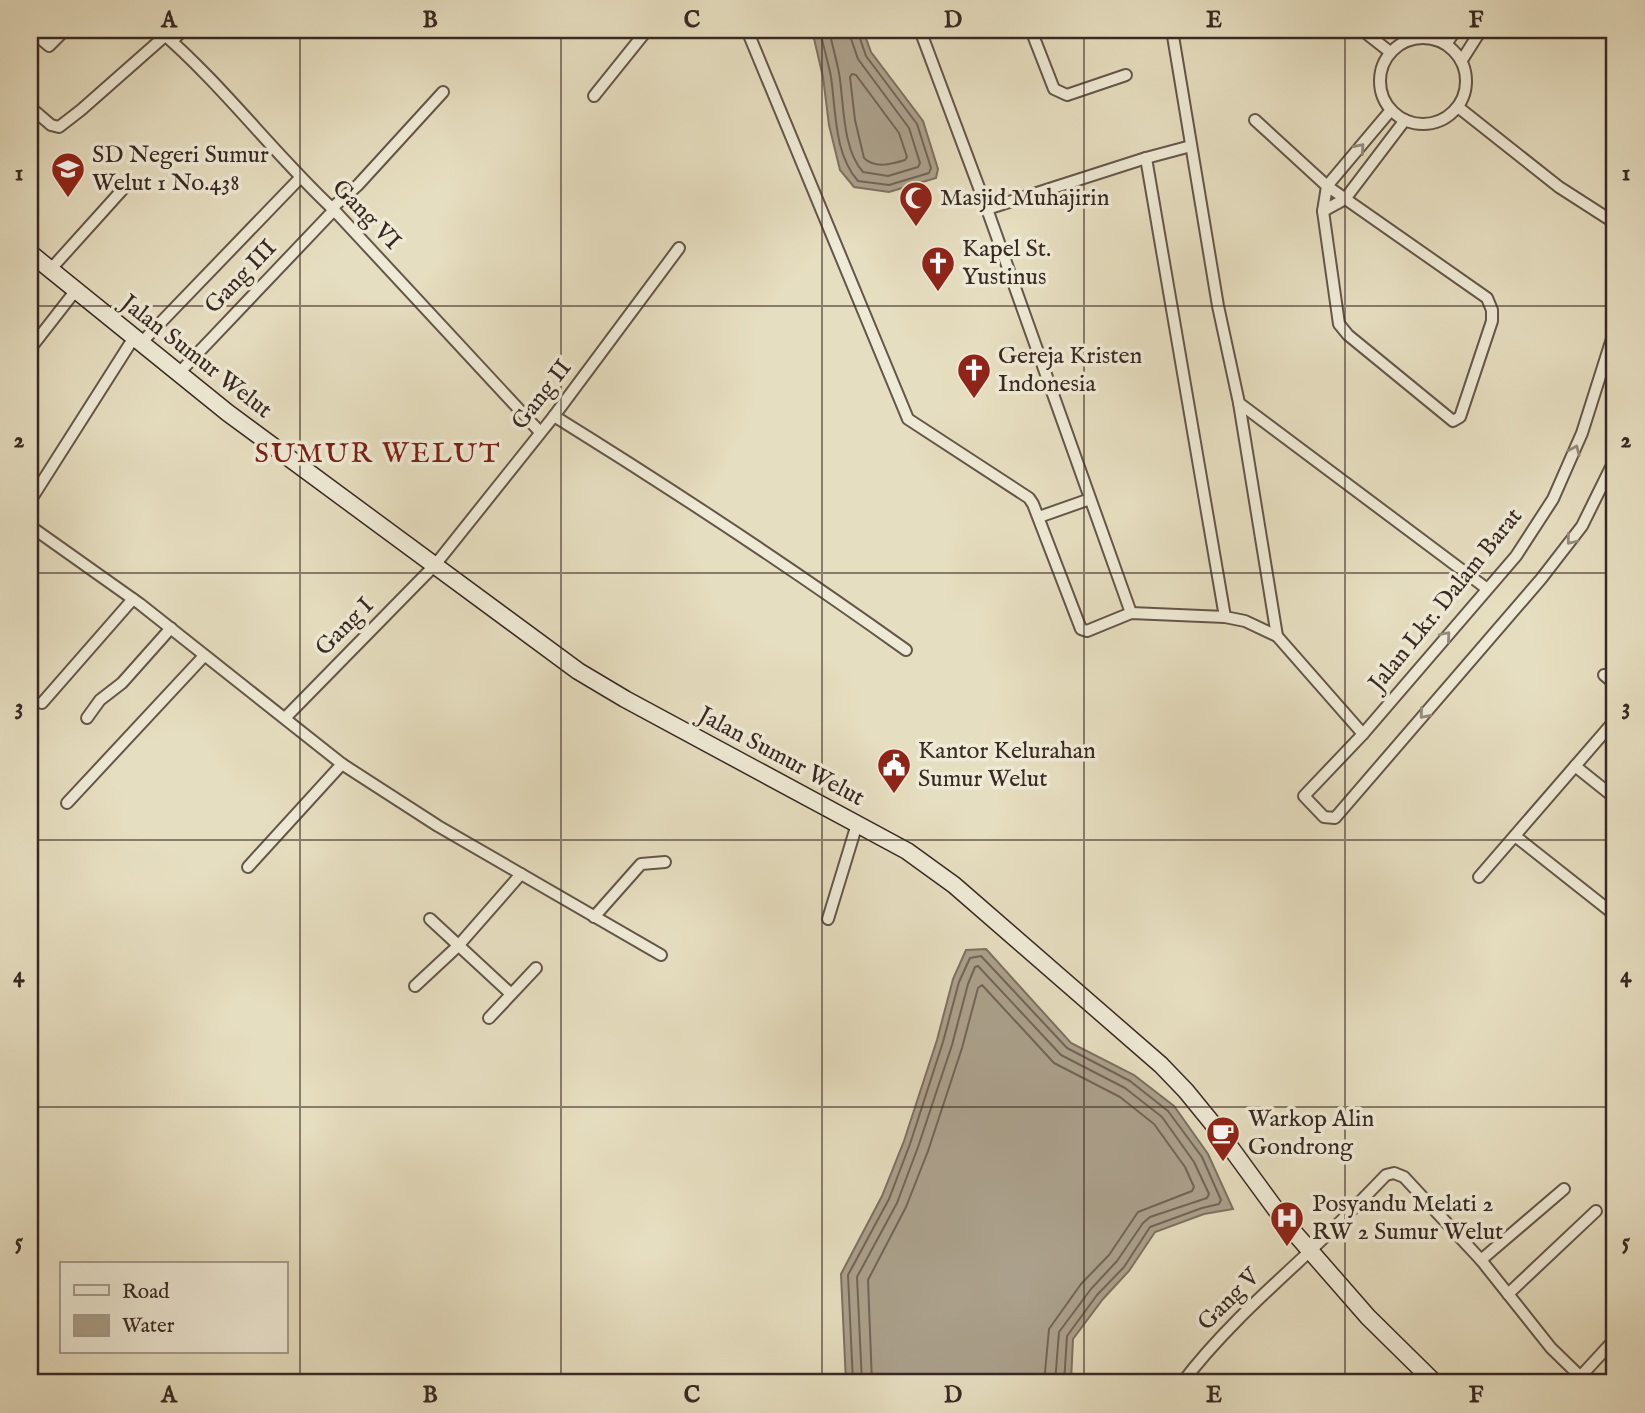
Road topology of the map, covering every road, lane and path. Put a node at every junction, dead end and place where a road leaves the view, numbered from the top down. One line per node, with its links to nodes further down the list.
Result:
1 (30, 30): 2 (street)
2 (65, 30)
3 (183, 30): 12 (street)
4 (647, 30): 18 (street)
5 (747, 30): 48 (street)
6 (920, 30): 31 (street)
7 (1031, 30): 16 (street)
8 (1172, 30): 24 (street)
9 (1362, 30): 14 (street)
10 (1456, 30): 13 (street)
11 (1481, 30): 15 (street)
12 (166, 35): 19 (street); 26 (street, Gang VI)
13 (1446, 44): 14 (street); 15 (street)
14 (1390, 52): 21 (street)
15 (1462, 60): 20 (street)
16 (1126, 75)
17 (443, 92): 30 (street, Gang III)
18 (594, 96)
19 (30, 107)
20 (1458, 107): 23 (street); 33 (street)
21 (1391, 110): 23 (street); 27 (street, one-way to 21)
22 (1255, 120): 27 (street)
23 (1405, 120): 29 (street)
24 (1191, 146): 25 (street); 42 (street)
25 (1146, 158): 31 (street); 54 (street)
26 (300, 178): 30 (street, Gang VI); 39 (street)
27 (1327, 186): 29 (street); 32 (street)
28 (123, 189): 36 (street)
29 (1345, 199): 32 (street); 32 (street)
30 (333, 209): 41 (street, Gang III); 44 (street, Gang VI)
31 (987, 209): 46 (street)
32 (1323, 211)
33 (1615, 223)
34 (679, 248): 43 (street, Gang II)
35 (30, 253): 36 (street, Jalan Sumur Welut)
36 (50, 270): 37 (street, Jalan Sumur Welut)
37 (76, 290): 39 (street, Jalan Sumur Welut); 40 (street)
38 (1615, 329): 51 (street, Jalan Lkr. Dalam Barat, one-way to 38)
39 (136, 342): 41 (street, Jalan Sumur Welut); 47 (street)
40 (30, 349)
41 (178, 374): 50 (street, Jalan Sumur Welut)
42 (1239, 403): 51 (street); 56 (street)
43 (554, 416): 44 (street, Gang II); 57 (street)
44 (540, 432): 50 (street, Gang II)
45 (1615, 459): 65 (street, Jalan Lkr. Dalam Barat, one-way to 65)
46 (1090, 499): 48 (street); 53 (street)
47 (30, 502)
48 (1039, 517): 53 (street)
49 (30, 526): 52 (street)
50 (435, 565): 63 (street, Gang I); 70 (street, Jalan Sumur Welut)
51 (1486, 588): 65 (street, Jalan Lkr. Dalam Barat, one-way to 51)
52 (133, 599): 55 (street); 61 (street)
53 (1130, 613): 54 (street)
54 (1225, 617): 56 (street)
55 (170, 628): 58 (street); 62 (street)
56 (1277, 636): 65 (street)
57 (906, 650)
58 (204, 656): 63 (street); 69 (street)
59 (1604, 675): 60 (street)
60 (1615, 684)
61 (43, 703)
62 (87, 718)
63 (285, 718): 66 (street)
64 (1615, 720): 67 (street)
65 (1363, 734)
66 (342, 764): 73 (street); 74 (street)
67 (1575, 766): 68 (street); 71 (street)
68 (1615, 798)
69 (67, 803)
70 (857, 824): 79 (street); 88 (street, Jalan Sumur Welut)
71 (1515, 836): 75 (street); 76 (street)
72 (665, 862): 77 (street)
73 (248, 867)
74 (521, 874): 77 (street); 80 (street)
75 (1479, 877)
76 (1615, 915)
77 (594, 917): 81 (street)
78 (430, 919): 80 (street)
79 (828, 919)
80 (458, 946): 83 (street); 84 (street)
81 (661, 955)
82 (536, 968): 84 (street)
83 (415, 986)
84 (510, 993): 85 (street)
85 (489, 1018)
86 (1564, 1189): 89 (street)
87 (1596, 1211): 90 (street)
88 (1310, 1251): 89 (street, Gang V); 93 (street, Gang V); 94 (street, Jalan Sumur Welut)
89 (1481, 1260): 90 (street)
90 (1508, 1294): 92 (street)
91 (1615, 1339): 92 (street)
92 (1583, 1380)
93 (1182, 1383)
94 (1435, 1383)

